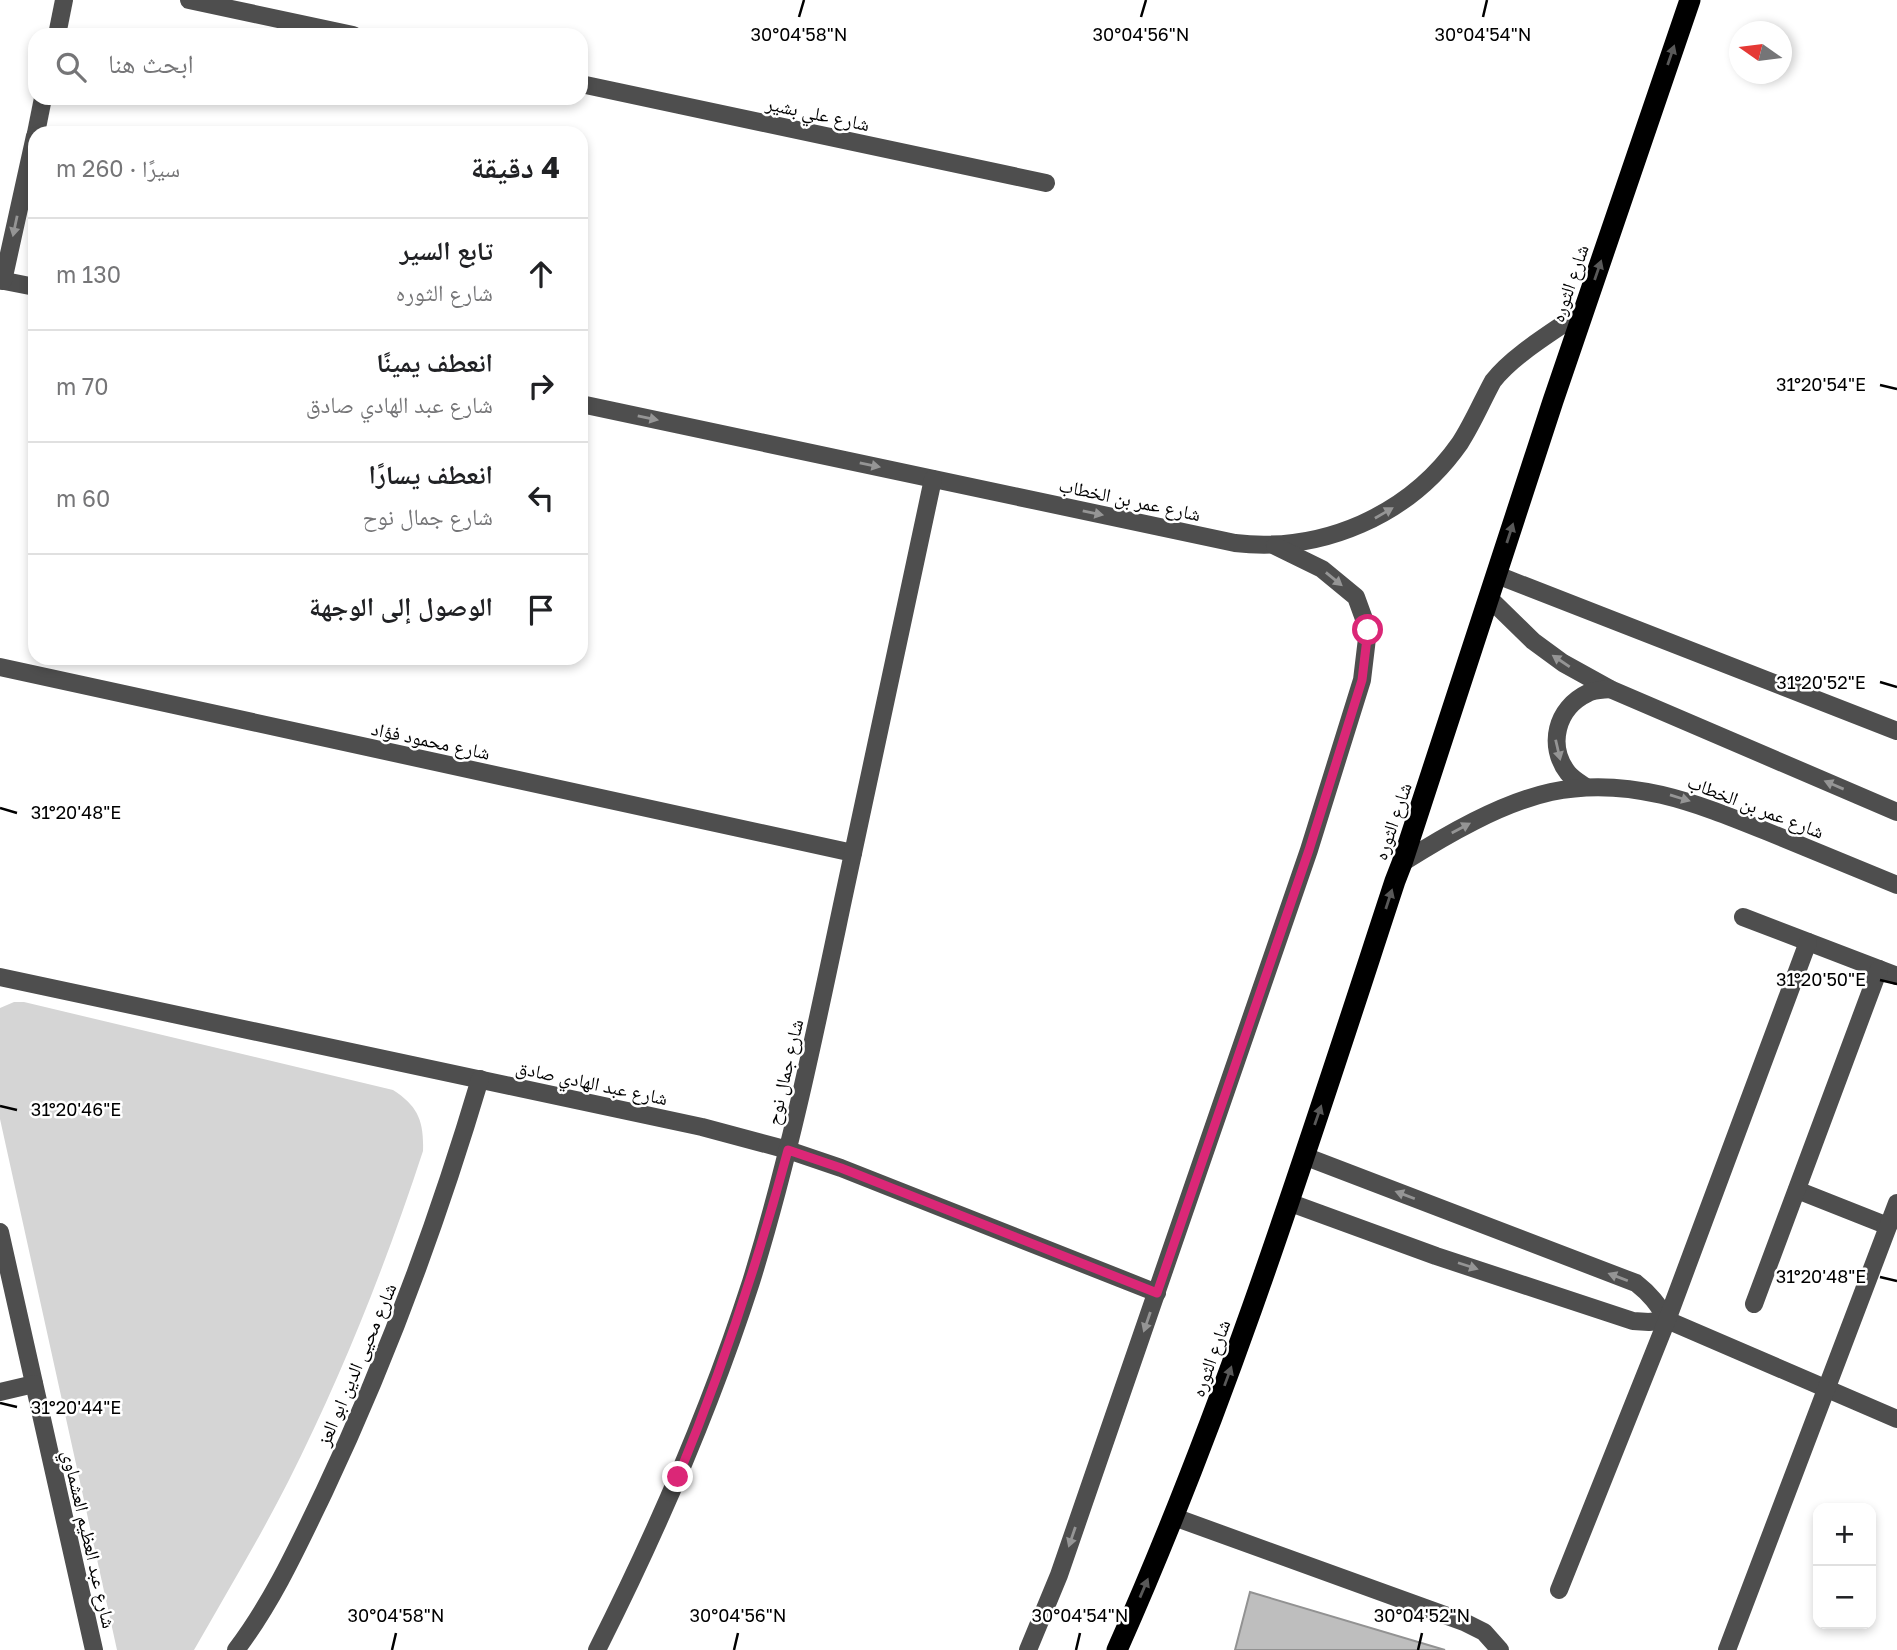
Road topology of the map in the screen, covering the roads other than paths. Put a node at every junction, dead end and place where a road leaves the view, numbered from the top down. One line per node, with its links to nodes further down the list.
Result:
1 (64, 0): 4 (street)
2 (189, 0): 5 (street)
3 (1690, 0): 13 (highway, شارع الثوره, one-way to 3)
4 (58, 28)
5 (320, 28)
6 (588, 85): 10 (street, شارع علي بشير)
7 (41, 105): 8 (street)
8 (37, 126)
9 (28, 165): 11 (street, one-way to 11)
10 (1046, 183)
11 (2, 280): 12 (street)
12 (28, 286)
13 (1584, 310): 16 (street, شارع عمر بن الخطاب, one-way to 13); 17 (highway, شارع الثوره, one-way to 13)
14 (588, 405): 15 (street, شارع عمر بن الخطاب, one-way to 15)
15 (933, 479): 16 (street, شارع عمر بن الخطاب, one-way to 16); 24 (street, شارع جمال نوح)
16 (1275, 546): 40 (street, one-way to 40)
17 (1497, 575): 18 (highway, شارع الثوره); 21 (street)
18 (1489, 598): 20 (street, one-way to 18); 25 (highway, شارع الثوره)
19 (0, 667): 24 (street, شارع محمود فؤاد)
20 (1610, 689): 22 (street, one-way to 22); 23 (street, one-way to 20)
21 (1897, 732)
22 (1586, 787): 25 (street, شارع عمر بن الخطاب, one-way to 22); 26 (street, شارع عمر بن الخطاب, one-way to 26)
23 (1897, 812)
24 (853, 853): 33 (street, شارع جمال نوح)
25 (1402, 863): 34 (highway, شارع الثوره, one-way to 25)
26 (1897, 885)
27 (1743, 917): 28 (street)
28 (1808, 942): 29 (street); 42 (street)
29 (1879, 970): 30 (street); 35 (street)
30 (1897, 976)
31 (0, 977): 32 (street, شارع عبد الهادي صادق)
32 (480, 1079): 33 (street, شارع عبد الهادي صادق); 50 (street, شارع محيى الدين ابو العز)
33 (788, 1150): 40 (street, شارع عبد الهادي صادق); 51 (street, شارع جمال نوح)
34 (1304, 1156): 36 (highway, شارع الثوره); 42 (street, one-way to 34)
35 (1797, 1190): 38 (street); 41 (street)
36 (1288, 1202): 42 (street, one-way to 42); 47 (highway, شارع الثوره, one-way to 36)
37 (1897, 1203): 38 (street)
38 (1888, 1226): 44 (street)
39 (0, 1231): 43 (street, شارع عبد العظيم العشماوي)
40 (1157, 1293): 52 (street, one-way to 52)
41 (1754, 1304)
42 (1667, 1320): 44 (street); 48 (street)
43 (34, 1384): 45 (street); 49 (street, شارع عبد العظيم العشماوي)
44 (1826, 1389): 46 (street); 55 (street)
45 (0, 1392)
46 (1897, 1419)
47 (1174, 1517): 53 (highway, شارع الثوره, one-way to 47); 54 (street)
48 (1559, 1590)
49 (94, 1650)
50 (236, 1650)
51 (597, 1650)
52 (1028, 1650)
53 (1117, 1650)
54 (1500, 1650)
55 (1727, 1650)

